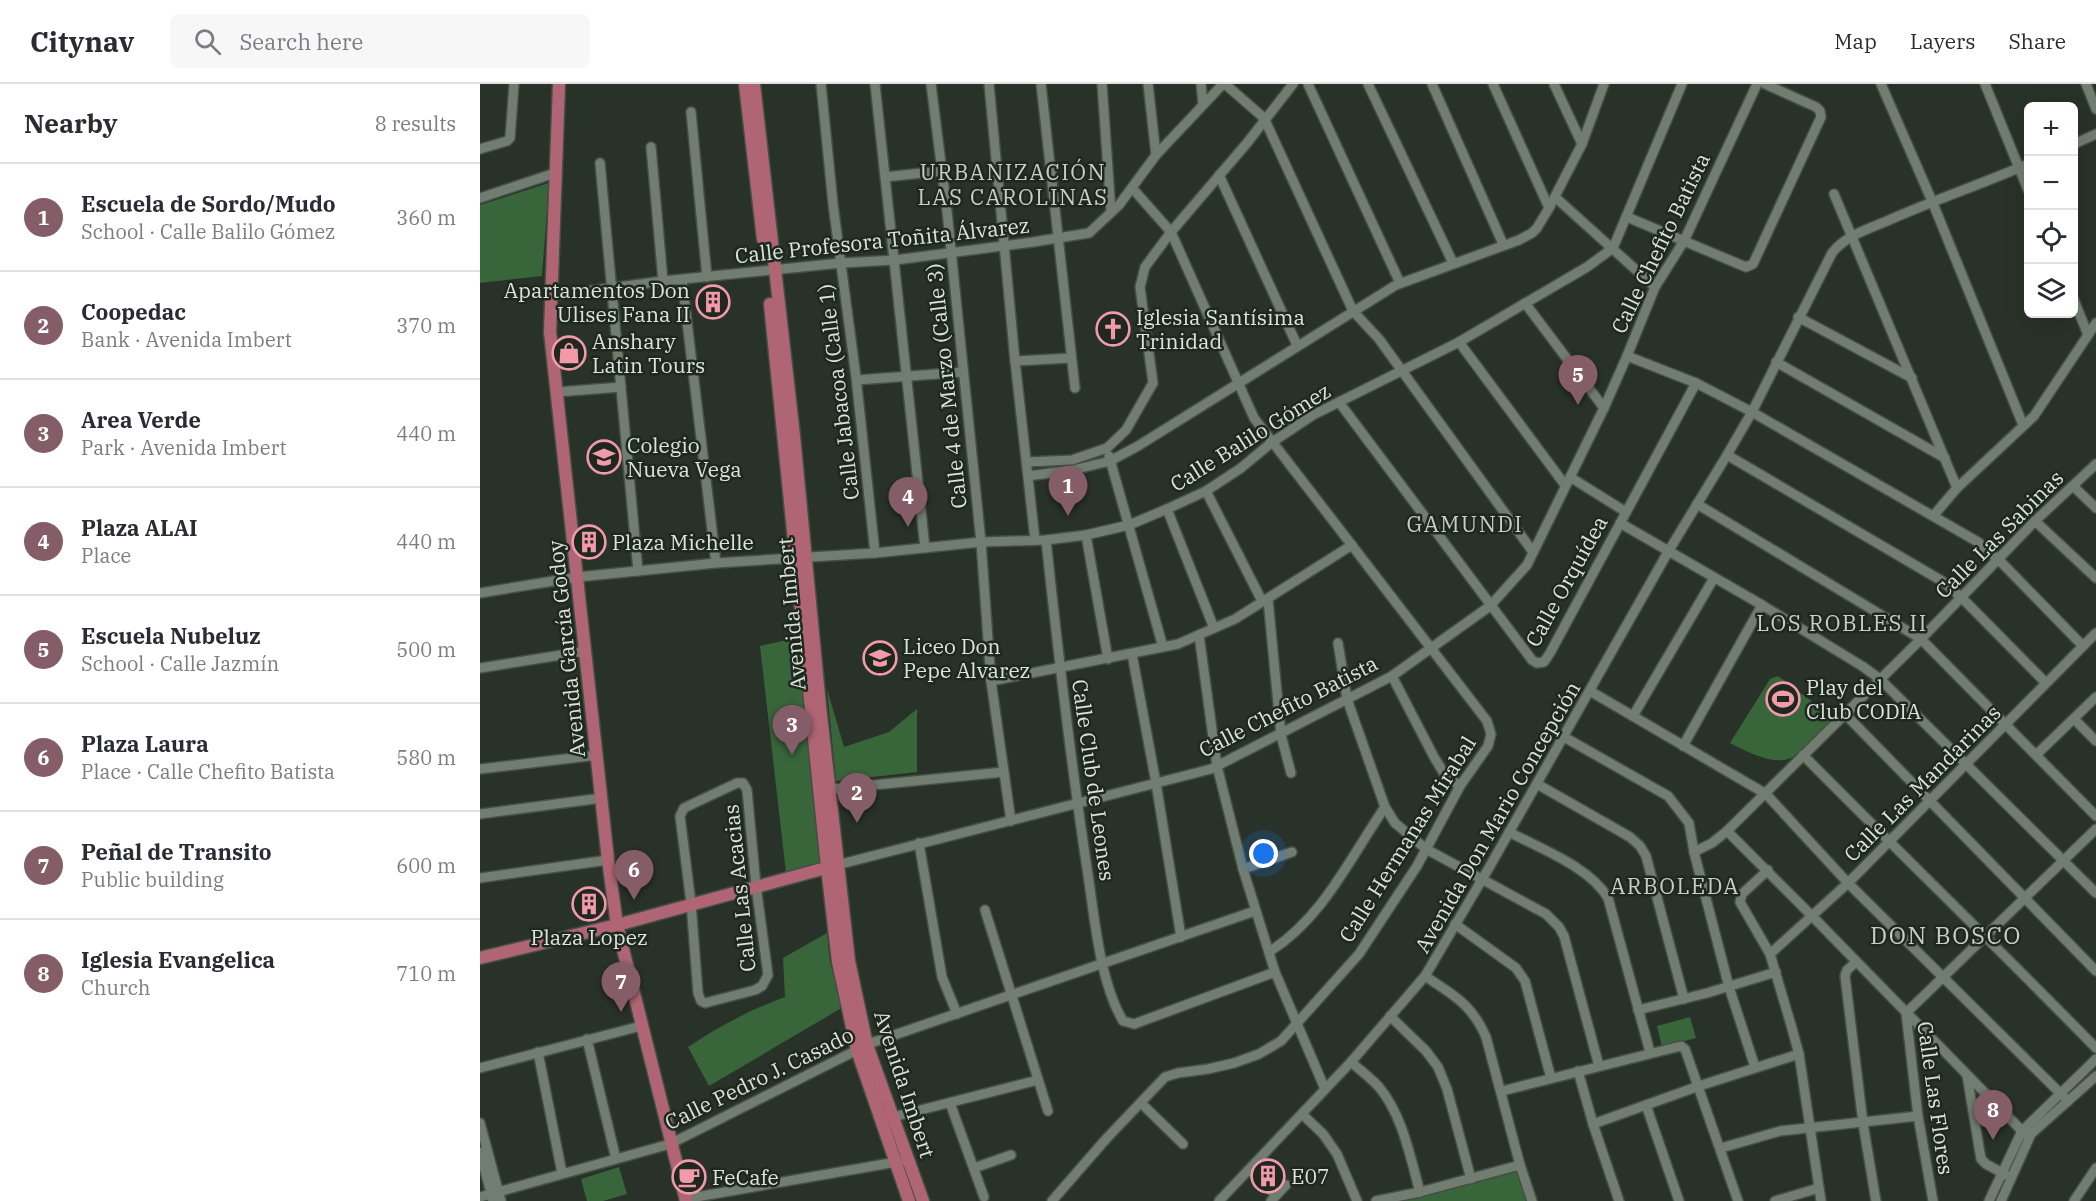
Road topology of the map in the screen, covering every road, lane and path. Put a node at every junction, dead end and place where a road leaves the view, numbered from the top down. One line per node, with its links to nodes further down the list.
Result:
1 (514, 84): 34 (street)
2 (560, 84): 39 (main road, Avenida García Godoy)
3 (821, 84): 59 (street, Calle Jabacoa (Calle 1))
4 (875, 84): 41 (street)
5 (931, 84): 38 (street, Calle 4 de Marzo (Calle 3))
6 (989, 84): 55 (street, Calle Club de Leones)
7 (1041, 84): 52 (street)
8 (1102, 84): 48 (street)
9 (1148, 84): 35 (street)
10 (1201, 84): 26 (street)
11 (1224, 84): 26 (street, Calle Profesora Toñita Álvarez); 29 (street)
12 (1293, 84): 29 (street)
13 (1308, 84): 65 (street)
14 (1368, 84): 60 (street)
15 (1432, 84): 54 (street)
16 (1492, 84): 47 (street)
17 (1554, 84): 32 (street)
18 (1604, 84): 32 (street)
19 (1682, 84): 49 (street, Calle Balilo Gómez)
20 (1757, 84): 53 (street, Calle Chefito Batista)
21 (1766, 84): 53 (street)
22 (1881, 84): 46 (street)
23 (1985, 84): 37 (street)
24 (2086, 84): 27 (street)
25 (750, 85): 61 (main road, Avenida Imbert)
26 (1203, 104): 35 (street, Calle Profesora Toñita Álvarez)
27 (2096, 109)
28 (691, 112): 62 (street)
29 (1264, 118): 40 (street); 70 (street)
30 (2096, 134): 31 (street)
31 (2078, 142)
32 (1582, 144): 44 (street)
33 (651, 147): 64 (street)
34 (480, 149)
35 (1156, 155): 42 (street, Calle Profesora Toñita Álvarez)
36 (600, 164): 67 (street)
37 (2024, 166): 46 (street, Avenida Don Mario Concepción)
38 (941, 171): 41 (street); 57 (street, Calle 4 de Marzo (Calle 3))
39 (555, 173): 45 (street); 68 (main road, Avenida García Godoy)
40 (1219, 175): 50 (street); 76 (street)
41 (885, 177): 58 (street)
42 (1133, 189): 48 (street, Calle Profesora Toñita Álvarez); 50 (street)
43 (1834, 194): 51 (street)
44 (1555, 197): 47 (street); 56 (street)
45 (480, 198)
46 (1932, 201): 51 (street, Avenida Don Mario Concepción); 94 (street)
47 (1549, 208): 54 (street)
48 (1111, 212): 52 (street, Calle Profesora Toñita Álvarez)
49 (1627, 217): 53 (street); 56 (street, Calle Balilo Gómez)
50 (1171, 232): 86 (street); 96 (street)
51 (1851, 237): 72 (street, Avenida Don Mario Concepción); 84 (street)
52 (1057, 238): 55 (street, Calle Profesora Toñita Álvarez); 78 (street)
53 (1684, 241): 66 (street, Calle Chefito Batista)
54 (1503, 244): 60 (street)
55 (1004, 246): 57 (street, Calle Profesora Toñita Álvarez); 79 (street, Calle Club de Leones)
56 (1613, 248): 66 (street); 69 (street, Calle Balilo Gómez)
57 (950, 252): 58 (street, Calle Profesora Toñita Álvarez); 82 (street, Calle 4 de Marzo (Calle 3))
58 (895, 260): 59 (street, Calle Profesora Toñita Álvarez); 83 (street)
59 (841, 263): 61 (street, Calle Profesora Toñita Álvarez); 85 (street, Calle Jabacoa (Calle 1))
60 (1453, 263): 65 (street)
61 (770, 271): 62 (street, Calle Profesora Toñita Álvarez); 123 (main road, Avenida Imbert)
62 (707, 277): 63 (street, Calle Profesora Toñita Álvarez)
63 (682, 280): 64 (street, Calle Profesora Toñita Álvarez); 125 (street)
64 (663, 282): 67 (street, Calle Profesora Toñita Álvarez)
65 (1400, 284): 70 (street)
66 (1655, 287): 77 (street, Calle Chefito Batista)
67 (612, 288): 68 (street, Calle Profesora Toñita Álvarez); 88 (street)
68 (550, 296): 90 (main road, Avenida García Godoy)
69 (1525, 303): 75 (street, Calle Balilo Gómez); 92 (street)
70 (1353, 311): 76 (street); 81 (street)
71 (2078, 312): 74 (street)
72 (1798, 317): 80 (street, Avenida Don Mario Concepción); 84 (street)
73 (2096, 323): 74 (street)
74 (2088, 335): 94 (street)
75 (1459, 342): 81 (street, Calle Balilo Gómez); 103 (street)
76 (1298, 345): 86 (street)
77 (1628, 356): 87 (street); 92 (street, Calle Chefito Batista)
78 (1071, 358): 79 (street); 89 (street)
79 (1016, 361): 100 (street, Calle Club de Leones)
80 (1776, 363): 93 (street, Avenida Don Mario Concepción); 98 (street)
81 (1401, 370): 91 (street, Calle Balilo Gómez); 120 (street)
82 (963, 372): 83 (street); 117 (street, Calle 4 de Marzo (Calle 3))
83 (906, 376): 85 (street); 119 (street)
84 (1912, 378): 98 (street)
85 (856, 380): 122 (street, Calle Jabacoa (Calle 1))
86 (1239, 383): 95 (street); 99 (street)
87 (1696, 383): 93 (street); 110 (street, Calle Orquídea)
88 (621, 387): 90 (street); 126 (street)
89 (1075, 388)
90 (557, 392): 127 (main road, Avenida García Godoy)
91 (1339, 402): 95 (street, Calle Balilo Gómez); 134 (street, Calle Orquídea)
92 (1604, 408): 103 (street, Calle Chefito Batista)
93 (1752, 412): 97 (street, Avenida Don Mario Concepción); 111 (street)
94 (2023, 425): 105 (street)
95 (1271, 443): 106 (street, Calle Balilo Gómez); 118 (street)
96 (1107, 448): 99 (street); 100 (street)
97 (1727, 455): 107 (street, Avenida Don Mario Concepción); 131 (street)
98 (1944, 458): 105 (street)
99 (1110, 461): 102 (street); 114 (street)
100 (1027, 462): 102 (street, Calle Club de Leones)
101 (2096, 464): 104 (street, Calle Las Sabinas)
102 (1028, 476): 116 (street, Calle Club de Leones)
103 (1568, 481): 110 (street); 120 (street, Calle Chefito Batista)
104 (2073, 486): 108 (street); 112 (street, Calle Las Sabinas)
105 (1957, 488): 111 (street)
106 (1206, 491): 109 (street, Calle Balilo Gómez); 132 (street)
107 (1697, 504): 121 (street, Avenida Don Mario Concepción); 138 (street)
108 (2096, 508)
109 (1167, 509): 114 (street, Calle Balilo Gómez); 135 (street)
110 (1626, 512): 113 (street, Calle Orquídea)
111 (1934, 515): 124 (street)
112 (2036, 521): 124 (street, Calle Las Sabinas); 129 (street)
113 (1620, 523): 121 (street); 134 (street, Calle Orquídea)
114 (1129, 525): 115 (street, Calle Balilo Gómez); 141 (street)
115 (1086, 535): 116 (street, Calle Balilo Gómez); 145 (street)
116 (1040, 540): 117 (street, Calle Balilo Gómez); 146 (street, Calle Club de Leones)
117 (981, 542): 119 (street, Calle Balilo Gómez); 150 (street, Calle 4 de Marzo (Calle 3))
118 (1352, 545): 132 (street); 142 (street)
119 (925, 548): 122 (street, Calle Balilo Gómez)
120 (1533, 552): 134 (street, Calle Chefito Batista)
121 (1668, 552): 128 (street); 152 (street, Avenida Don Mario Concepción)
122 (875, 553): 123 (street, Calle Balilo Gómez)
123 (800, 558): 125 (street, Calle Balilo Gómez); 174 (main road, Avenida Imbert)
124 (1999, 560): 131 (street, Calle Las Sabinas); 140 (street)
125 (716, 563): 126 (street, Calle Balilo Gómez)
126 (638, 571): 127 (street, Calle Balilo Gómez)
127 (578, 577): 130 (street, Calle Balilo Gómez); 143 (main road, Avenida García Godoy)
128 (1714, 578): 133 (street); 156 (street)
129 (2096, 578)
130 (480, 593)
131 (1961, 597): 138 (street, Calle Las Sabinas); 151 (street)
132 (1265, 600): 135 (street); 159 (street)
133 (1762, 605): 149 (street); 162 (street)
134 (1490, 606): 142 (street, Calle Chefito Batista)
135 (1215, 628): 137 (street)
136 (2096, 633): 140 (street, Calle Las Mandarinas)
137 (1199, 635): 141 (street); 167 (street)
138 (1922, 639): 149 (street, Calle Las Sabinas); 158 (street)
139 (1338, 643): 154 (street)
140 (2083, 646): 151 (street, Calle Las Mandarinas)
141 (1163, 647): 144 (street)
142 (1432, 648): 148 (street, Calle Chefito Batista); 173 (street, Calle Hermanas Mirabal)
143 (586, 651): 147 (street); 163 (main road, Avenida García Godoy)
144 (1132, 654): 145 (street); 171 (street)
145 (1108, 659): 146 (street)
146 (1060, 667): 150 (street); 178 (street, Calle Club de Leones)
147 (480, 668)
148 (1392, 676): 154 (street, Calle Chefito Batista); 173 (street)
149 (1880, 679): 155 (street, Calle Las Sabinas); 166 (street)
150 (991, 681): 169 (street, Calle 4 de Marzo (Calle 3))
151 (2046, 683): 158 (street, Calle Las Mandarinas)
152 (1590, 691): 156 (street); 160 (street, Avenida Don Mario Concepción)
153 (2096, 697): 157 (street)
154 (1347, 699): 159 (street, Calle Chefito Batista); 179 (street)
155 (1845, 714): 164 (street, Calle Las Sabinas); 177 (street)
156 (1633, 716): 162 (street)
157 (2074, 719): 161 (street); 165 (street)
158 (2006, 724): 165 (street); 166 (street, Calle Las Mandarinas)
159 (1281, 735): 167 (street, Calle Chefito Batista); 170 (street)
160 (1564, 738): 172 (street, Avenida Don Mario Concepción); 190 (street)
161 (2096, 741)
162 (1683, 746): 175 (street)
163 (598, 755): 168 (street); 176 (main road, Avenida García Godoy)
164 (1803, 755): 175 (street, Calle Las Sabinas); 186 (street)
165 (2036, 755): 181 (street)
166 (1967, 763): 177 (street, Calle Las Mandarinas); 192 (street)
167 (1217, 766): 171 (street, Calle Chefito Batista); 194 (street)
168 (480, 769)
169 (1004, 772): 174 (street); 182 (street, Calle 4 de Marzo (Calle 3))
170 (1291, 772)
171 (1156, 783): 178 (street, Calle Chefito Batista); 209 (street)
172 (1537, 784): 185 (street, Avenida Don Mario Concepción); 222 (street)
173 (1460, 786): 188 (street, Calle Hermanas Mirabal)
174 (824, 790): 193 (main road, Avenida Imbert)
175 (1766, 794): 184 (street, Calle Las Sabinas); 198 (street)
176 (602, 798): 180 (street); 191 (main road, Avenida García Godoy)
177 (1929, 801): 186 (street, Calle Las Mandarinas); 201 (street)
178 (1077, 804): 182 (street, Calle Chefito Batista); 214 (street, Calle Club de Leones)
179 (1385, 807): 188 (street); 210 (street)
180 (480, 814)
181 (2096, 816)
182 (1011, 821): 187 (street, Calle Chefito Batista)
183 (2096, 829): 192 (street, Calle Las Flores)
184 (1727, 831): 190 (street, Calle Las Sabinas); 195 (street)
185 (1509, 832): 197 (street, Avenida Don Mario Concepción); 223 (street)
186 (1889, 842): 198 (street, Calle Las Mandarinas); 208 (street)
187 (919, 843): 193 (street, Calle Chefito Batista); 225 (street)
188 (1426, 849): 197 (street); 227 (street, Calle Hermanas Mirabal)
189 (1292, 852): 194 (street)
190 (1694, 852): 220 (street)
191 (608, 860): 196 (street); 207 (main road, Avenida García Godoy)
192 (2064, 860): 200 (street); 201 (street, Calle Las Flores)
193 (832, 866): 199 (main road, Calle Chefito Batista); 230 (main road, Avenida Imbert)
194 (1243, 869): 204 (street)
195 (1768, 870): 205 (street); 211 (street)
196 (480, 878)
197 (1482, 878): 206 (street, Avenida Don Mario Concepción); 237 (street)
198 (1848, 883): 205 (street, Calle Las Mandarinas); 219 (street)
199 (756, 886): 202 (main road, Calle Chefito Batista); 202 (street, Calle Las Acacias); 202 (street, Calle Las Acacias)
200 (2096, 893)
201 (2025, 897): 208 (street, Calle Las Flores); 215 (street)
202 (691, 903): 207 (main road, Calle Chefito Batista)
203 (985, 910): 221 (street)
204 (1255, 911): 209 (street, Calle Pedro J. Casado); 210 (street)
205 (1813, 916): 211 (street, Calle Las Mandarinas); 213 (street)
206 (1455, 924): 218 (street, Avenida Don Mario Concepción); 243 (street)
207 (617, 925): 212 (main road, Calle Chefito Batista); 228 (main road, Avenida García Godoy)
208 (1985, 934): 219 (street, Calle Las Flores); 231 (street)
209 (1181, 937): 214 (street, Calle Pedro J. Casado)
210 (1269, 952): 216 (street)
211 (1770, 954): 217 (street)
212 (480, 958)
213 (1856, 962): 224 (street); 258 (street)
214 (1102, 963): 216 (street, Calle Club de Leones); 221 (street, Calle Pedro J. Casado)
215 (2096, 971)
216 (1275, 972): 227 (street)
217 (1776, 972): 220 (street); 234 (street)
218 (1425, 976): 226 (street, Avenida Don Mario Concepción); 247 (street)
219 (1942, 978): 224 (street, Calle Las Flores); 248 (street)
220 (1729, 987): 222 (street); 238 (street)
221 (1011, 995): 225 (street, Calle Pedro J. Casado); 244 (street)
222 (1684, 999): 223 (street)
223 (1638, 1010): 233 (street)
224 (1906, 1013): 241 (street); 255 (street, Calle Las Flores)
225 (957, 1014): 230 (street, Calle Pedro J. Casado)
226 (1390, 1016): 236 (street, Avenida Don Mario Concepción); 276 (street)
227 (1296, 1023): 246 (street); 250 (street, Calle Hermanas Mirabal)
228 (641, 1026): 229 (street); 262 (main road, Avenida García Godoy)
229 (587, 1039): 232 (street); 267 (street)
230 (862, 1047): 256 (main road, Avenida Imbert); 262 (street, Calle Pedro J. Casado)
231 (2096, 1048)
232 (538, 1052): 239 (street); 273 (street)
233 (1650, 1052): 237 (street); 245 (street)
234 (1799, 1054): 238 (street); 260 (street)
235 (2096, 1059): 248 (street)
236 (1351, 1062): 246 (street, Avenida Don Mario Concepción); 279 (street)
237 (1599, 1065): 240 (street)
238 (1755, 1067): 245 (street)
239 (480, 1068)
240 (1578, 1071): 243 (street); 259 (street)
241 (1967, 1074): 261 (street); 274 (street)
242 (2096, 1077): 249 (street)
243 (1551, 1078): 247 (street)
244 (1038, 1080): 251 (street); 253 (street)
245 (1699, 1086): 252 (street); 264 (street)
246 (1325, 1089): 254 (street, Avenida Don Mario Concepción)
247 (1502, 1092): 269 (street)
248 (2060, 1094): 249 (street); 261 (street)
249 (2068, 1101): 261 (street)
250 (1141, 1102): 263 (street); 287 (street, Calle Hermanas Mirabal)
251 (951, 1103): 256 (street); 270 (street)
252 (1646, 1105): 259 (street); 293 (street)
253 (1048, 1111)
254 (1302, 1114): 272 (street, Avenida Don Mario Concepción); 289 (street)
255 (1918, 1116): 258 (street); 298 (street, Calle Las Flores)
256 (886, 1118): 268 (main road, Avenida Imbert)
257 (480, 1123): 281 (street)
258 (1863, 1123): 260 (street); 297 (street)
259 (1593, 1124): 292 (street)
260 (1809, 1128): 264 (street); 278 (street)
261 (2025, 1135): 274 (street); 275 (street)
262 (670, 1144): 267 (street, Calle Pedro J. Casado); 284 (main road, Avenida García Godoy)
263 (1183, 1144)
264 (1721, 1148): 294 (street)
265 (480, 1152): 281 (street)
266 (1011, 1155): 270 (street)
267 (616, 1159): 273 (street, Calle Pedro J. Casado)
268 (902, 1161): 284 (street); 285 (main road, Avenida Imbert); 286 (main road, Avenida Imbert)
269 (1520, 1165): 276 (street); 291 (street)
270 (974, 1168): 282 (street)
271 (2096, 1168): 301 (street)
272 (1250, 1170): 283 (street); 288 (street, Avenida Don Mario Concepción)
273 (562, 1173): 281 (street, Calle Pedro J. Casado)
274 (2002, 1173): 275 (street); 299 (street)
275 (2011, 1177): 300 (street)
276 (1471, 1179): 279 (street)
277 (1286, 1185): 283 (street)
278 (1820, 1188): 295 (street); 296 (street)
279 (1420, 1192): 290 (street)
280 (480, 1197): 281 (street, Calle Pedro J. Casado)
281 (496, 1197)
282 (984, 1197)
283 (1274, 1198)
284 (685, 1200)
285 (909, 1201)
286 (923, 1201)
287 (1052, 1201)
288 (1219, 1201)
289 (1357, 1201)
290 (1377, 1201)
291 (1532, 1201)
292 (1619, 1201)
293 (1679, 1201)
294 (1738, 1201)
295 (1775, 1201)
296 (1821, 1201)
297 (1876, 1201)
298 (1933, 1201)
299 (1989, 1201)
300 (2002, 1201)
301 (2074, 1201)

